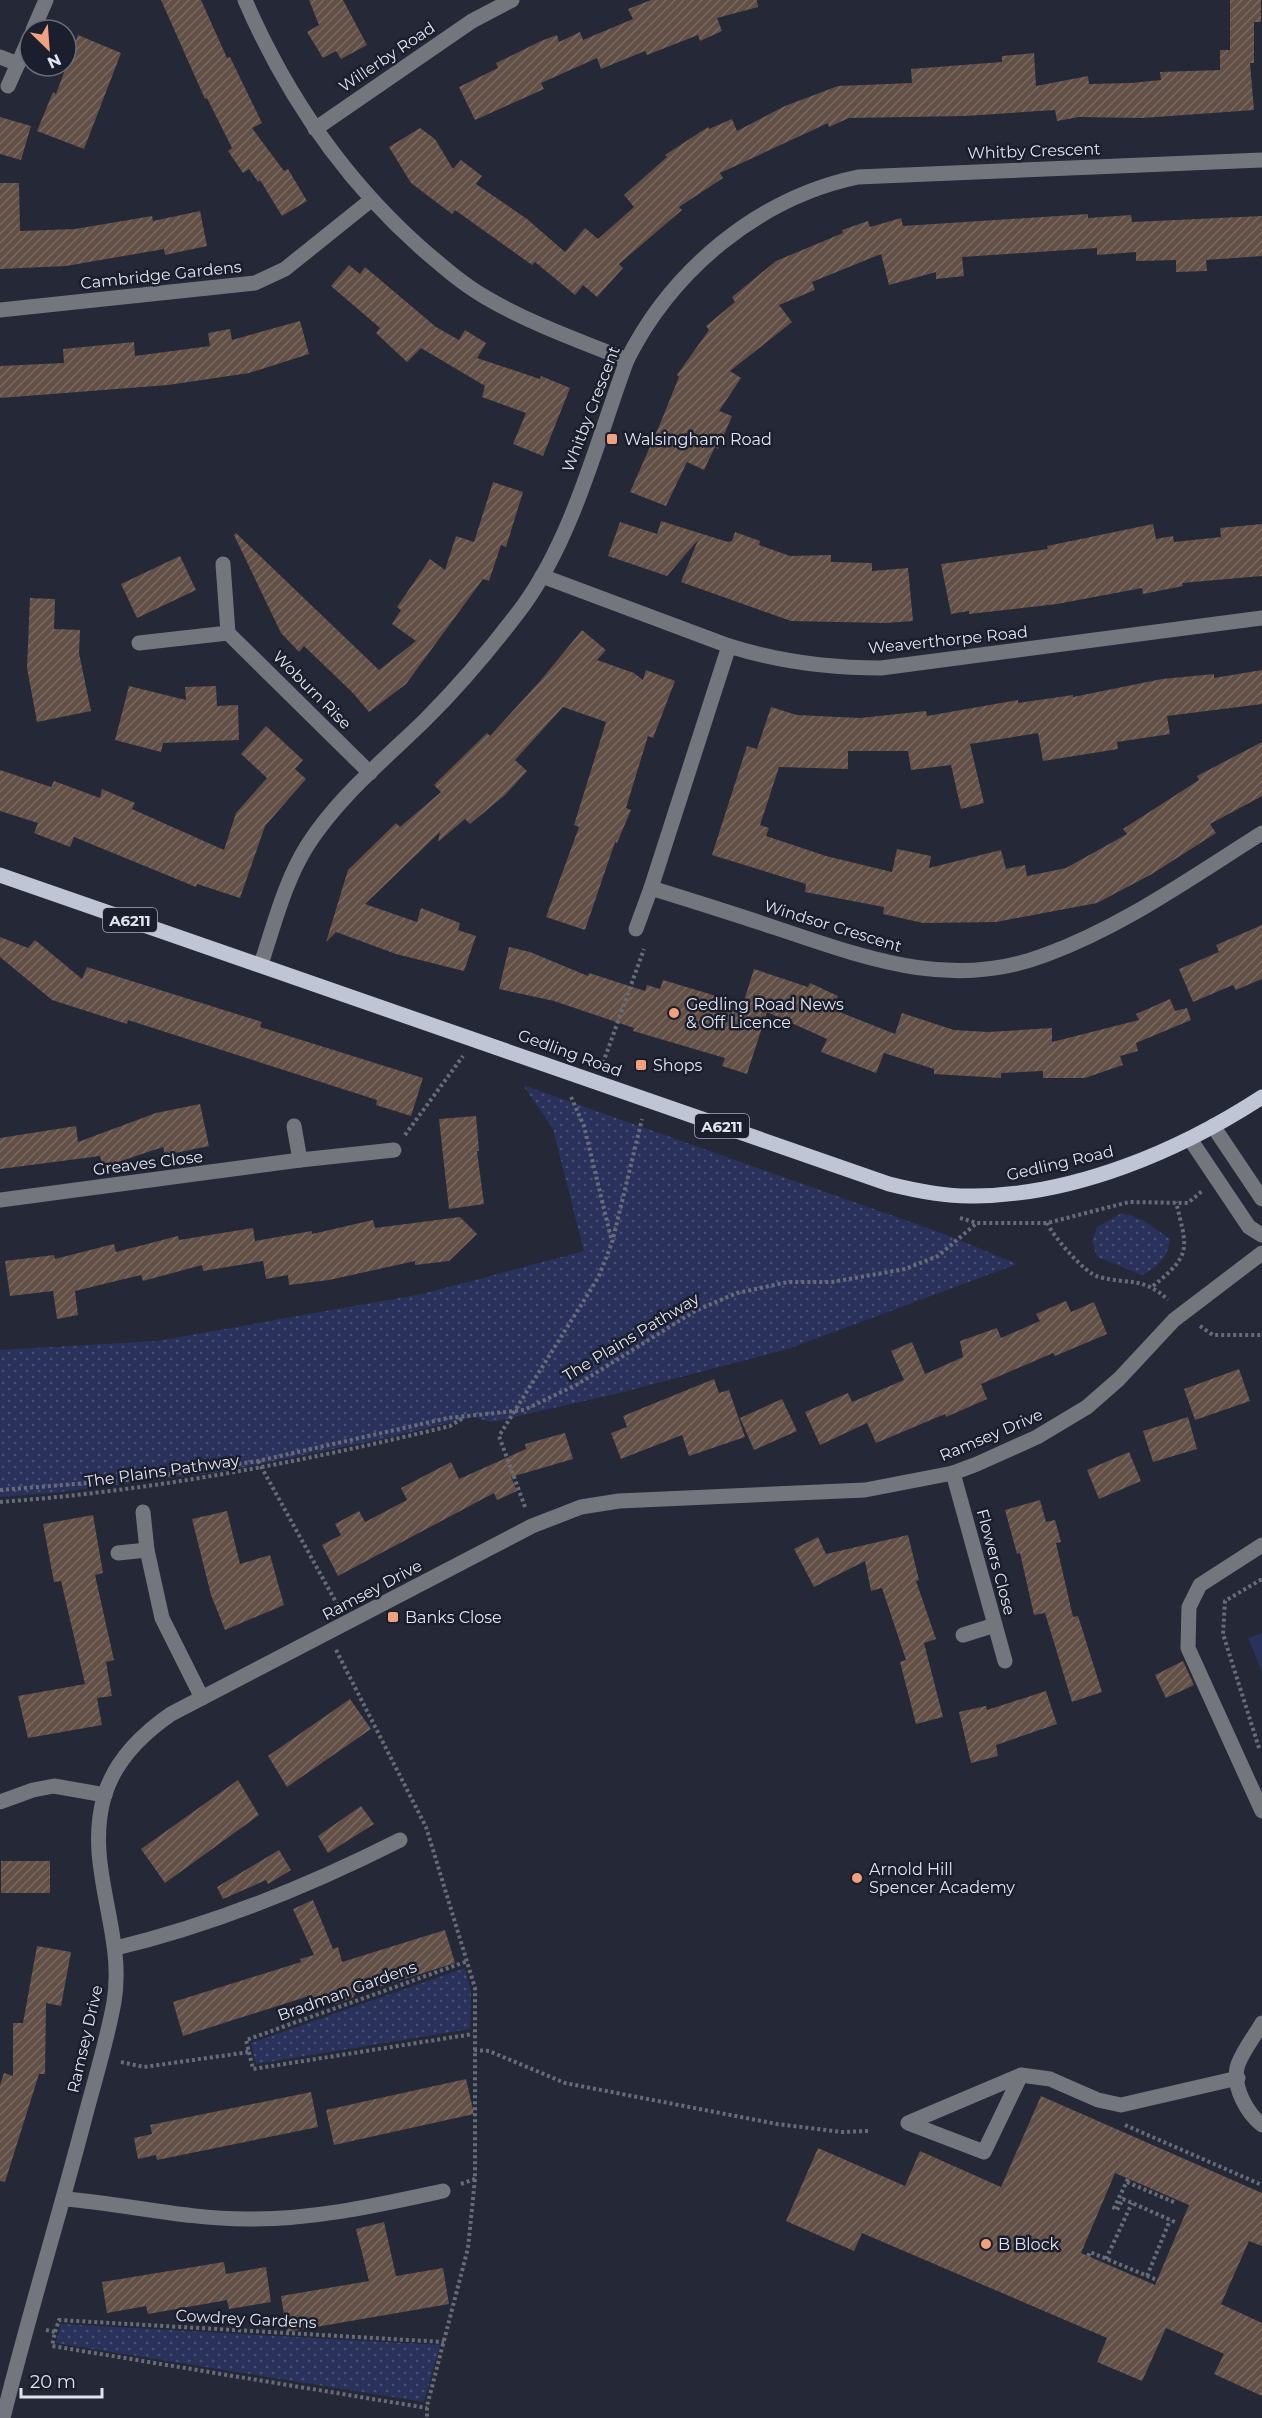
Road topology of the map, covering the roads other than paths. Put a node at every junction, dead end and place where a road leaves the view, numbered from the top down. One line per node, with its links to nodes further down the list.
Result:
1 (46, 0): 4 (street)
2 (245, 0): 8 (street)
3 (512, 0): 8 (street, Willerby Road)
4 (38, 18)
5 (0, 57): 6 (street)
6 (18, 64): 7 (street)
7 (8, 87)
8 (315, 129): 10 (street)
9 (1262, 159): 12 (street, Whitby Crescent)
10 (370, 200): 11 (street, Cambridge Gardens); 12 (street)
11 (0, 310)
12 (627, 360): 14 (street, Whitby Crescent)
13 (223, 564): 16 (street)
14 (542, 576): 18 (street, Weaverthorpe Road); 19 (street, Whitby Crescent)
15 (1262, 618): 18 (street, Weaverthorpe Road)
16 (228, 633): 17 (street); 19 (street, Woburn Rise)
17 (139, 642)
18 (729, 646): 22 (street)
19 (370, 773): 24 (street, Whitby Crescent)
20 (1262, 832): 22 (street, Windsor Crescent)
21 (0, 875): 24 (main road, Gedling Road / A6211)
22 (651, 888): 23 (street)
23 (636, 930)
24 (261, 964): 28 (main road, Gedling Road / A6211)
25 (1262, 1097): 27 (main road, A6211)
26 (294, 1126): 30 (street)
27 (1213, 1126): 28 (main road, A6211); 31 (street)
28 (1191, 1139): 33 (street)
29 (394, 1150): 30 (street, Greaves Close)
30 (300, 1160): 32 (street, Greaves Close)
31 (1262, 1199)
32 (0, 1200)
33 (1262, 1235)
34 (1262, 1253): 35 (street, Ramsey Drive)
35 (953, 1473): 40 (street, Flowers Close); 43 (street, Ramsey Drive)
36 (143, 1512): 38 (street)
37 (1262, 1545): 46 (street)
38 (147, 1550): 39 (street); 43 (street)
39 (118, 1553)
40 (995, 1625): 41 (street); 42 (street, Flowers Close)
41 (963, 1635)
42 (1005, 1661)
43 (202, 1698): 44 (street, Ramsey Drive)
44 (105, 1795): 45 (street); 48 (street, Ramsey Drive)
45 (0, 1802)
46 (1262, 1811)
47 (400, 1840): 48 (street)
48 (116, 1948): 54 (street, Ramsey Drive)
49 (1262, 2023): 51 (street)
50 (1021, 2075): 50 (street); 51 (street)
51 (1238, 2078): 52 (street)
52 (1262, 2125)
53 (443, 2191): 55 (street)
54 (65, 2199): 55 (street); 57 (street, Ramsey Drive)
55 (406, 2199): 56 (street)
56 (417, 2213)
57 (3, 2418)

